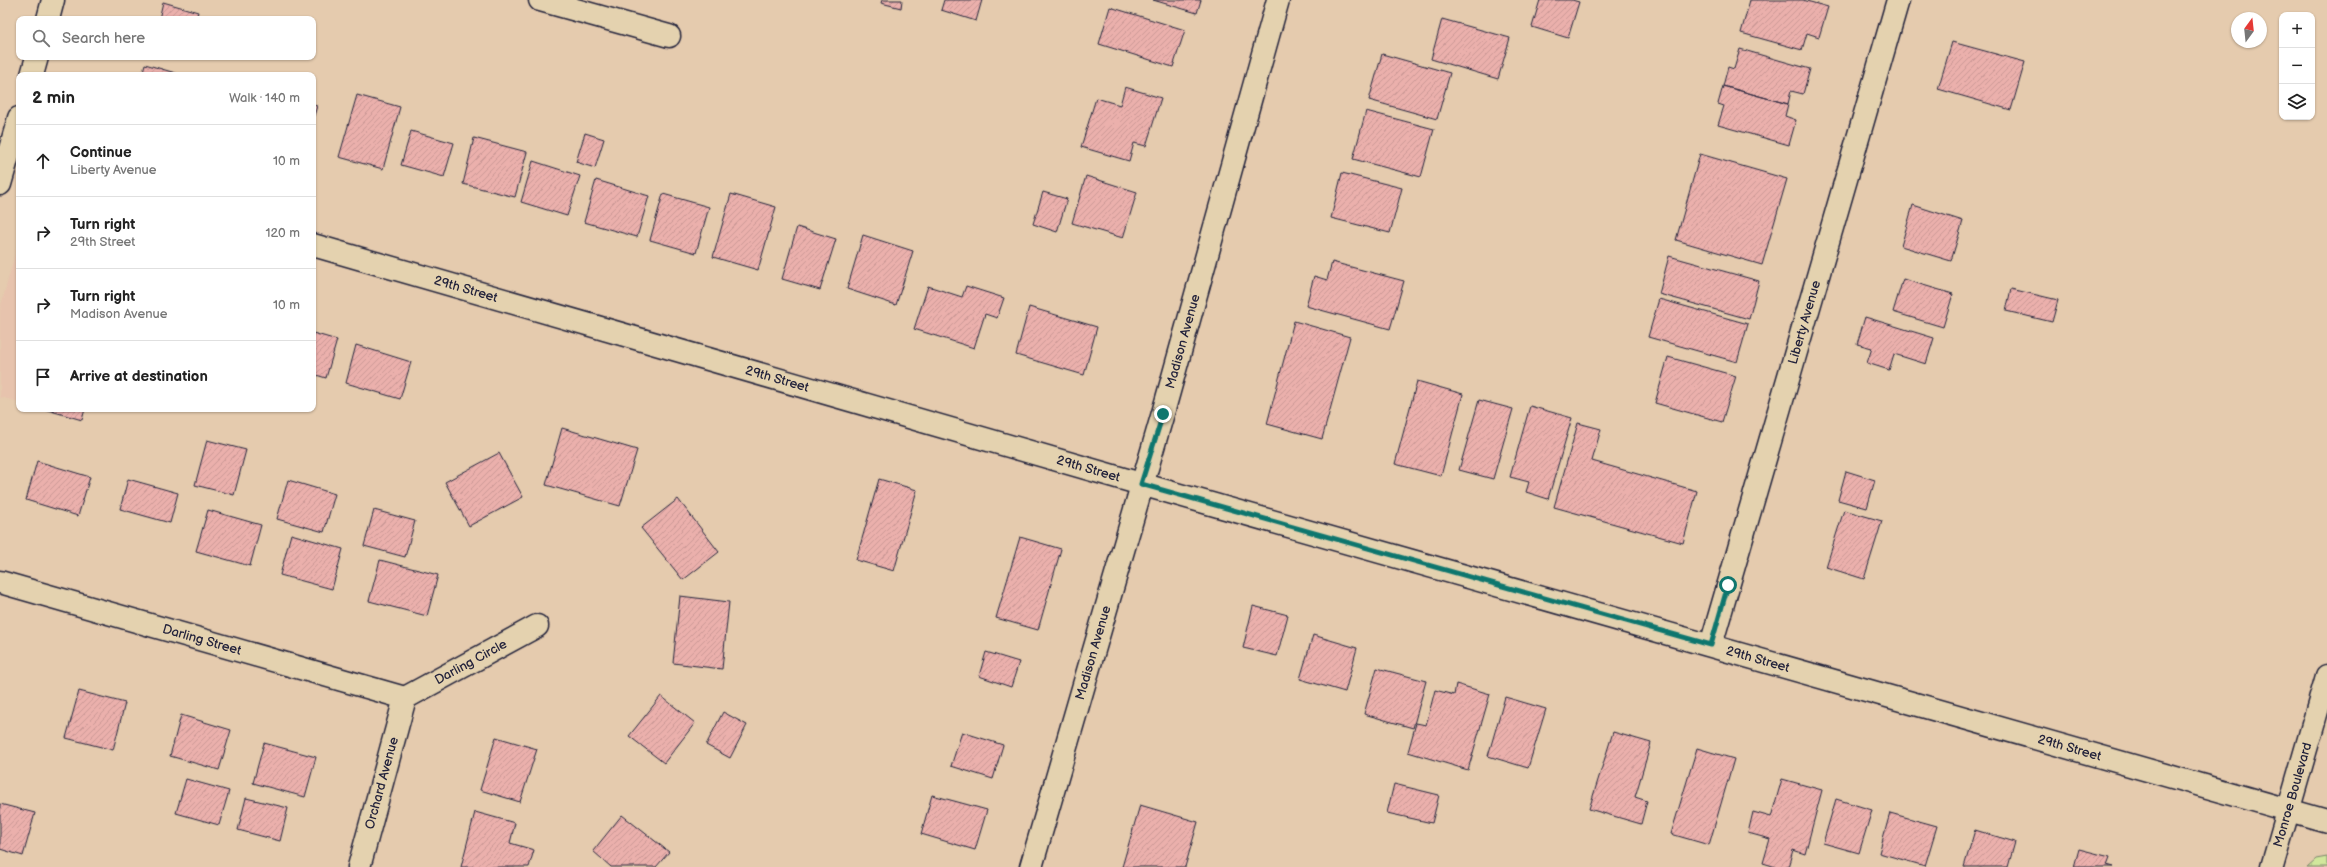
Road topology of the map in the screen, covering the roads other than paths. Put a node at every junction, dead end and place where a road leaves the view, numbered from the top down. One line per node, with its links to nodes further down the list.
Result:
1 (53, 0): 5 (street)
2 (540, 0): 6 (street)
3 (1278, 0): 13 (street, Madison Avenue)
4 (1898, 0): 16 (street, Liberty Avenue)
5 (49, 16)
6 (669, 36)
7 (36, 60): 8 (street)
8 (33, 72)
9 (16, 130): 10 (street)
10 (9, 157): 11 (street)
11 (0, 184)
12 (316, 246): 13 (street, 29th Street)
13 (1141, 484): 16 (street, 29th Street); 22 (street, Madison Avenue)
14 (0, 582): 18 (street, Darling Street)
15 (537, 626): 18 (street, Darling Circle)
16 (1711, 645): 19 (street, 29th Street)
17 (2327, 676): 19 (street, Monroe Boulevard)
18 (405, 698): 21 (street, Orchard Avenue)
19 (2288, 810): 20 (street, 29th Street); 23 (street, Monroe Boulevard)
20 (2327, 821)
21 (359, 867)
22 (1031, 867)
23 (2272, 867)

